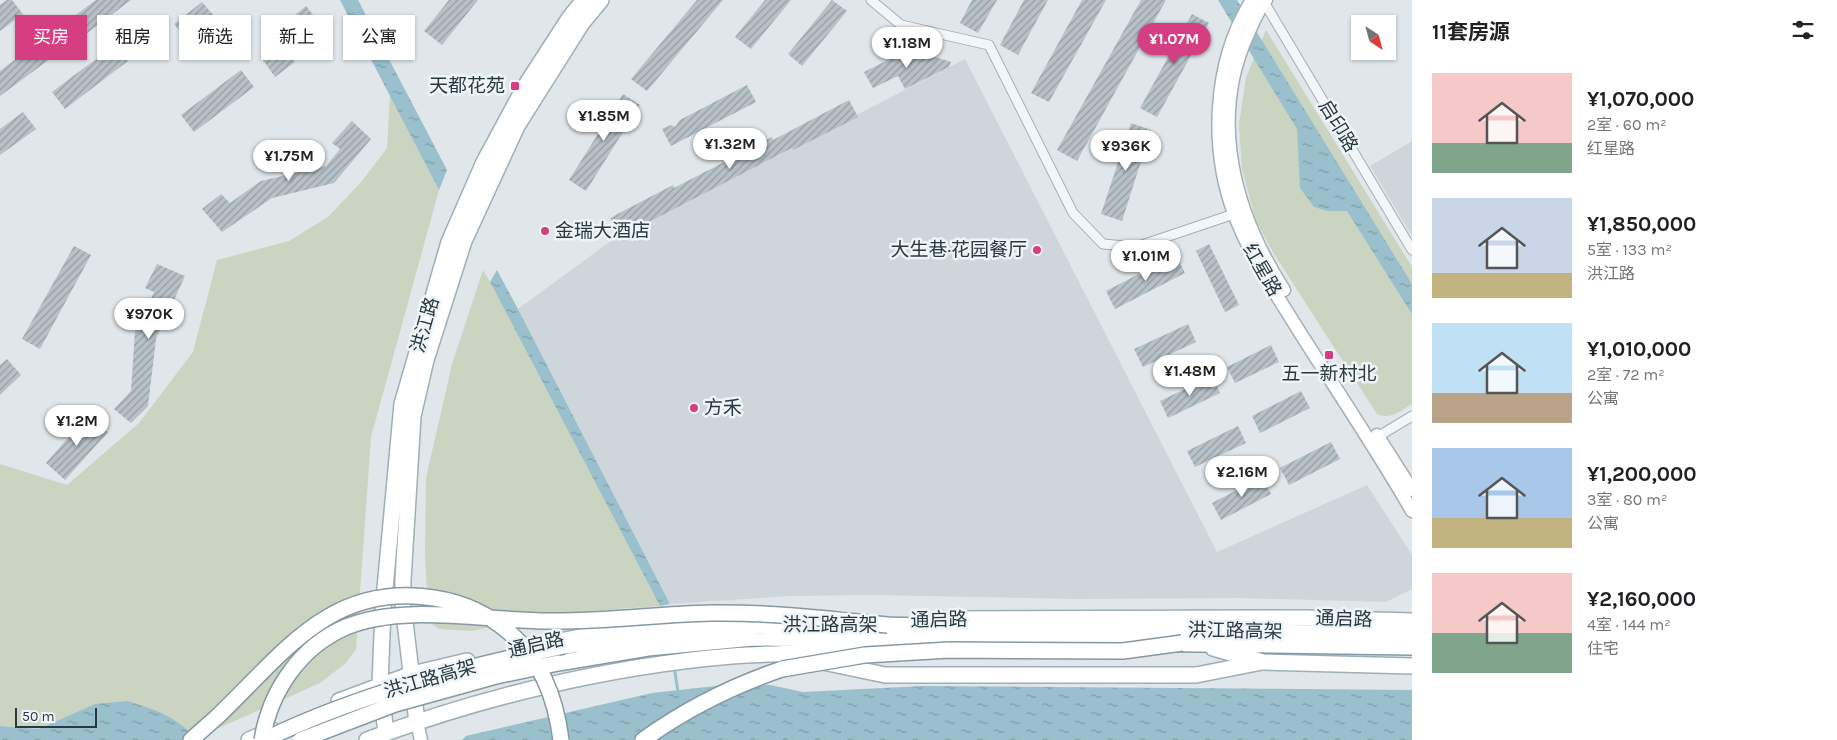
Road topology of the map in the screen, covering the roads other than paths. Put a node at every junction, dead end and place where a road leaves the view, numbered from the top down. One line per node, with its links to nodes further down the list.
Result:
1 (584, 0): 20 (main road, 洪江路)
2 (600, 0): 19 (main road, 洪江路)
3 (871, 0): 5 (street)
4 (1258, 1): 5 (main road, 红星路); 6 (street, 启印路); 8 (main road, 红星路)
5 (1234, 214): 8 (main road, 红星路)
6 (1412, 250)
7 (1412, 416): 8 (street)
8 (1374, 438): 9 (main road, 红星路); 10 (main road, 红星路)
9 (1412, 490)
10 (1412, 511)
11 (1412, 621): 19 (main road, 通启路)
12 (888, 625): 13 (main road, 洪江路高架); 25 (main road, 洪江路高架, bridge); 25 (main road, bridge)
13 (1412, 635)
14 (1182, 643): 15 (main road, 洪江路高架); 26 (main road, 洪江路高架, bridge); 30 (main road, bridge)
15 (1412, 647)
16 (767, 655): 17 (main road, 通启路); 17 (main road); 21 (main road, 通启路)
17 (1263, 662): 18 (main road, 通启路)
18 (1412, 666)
19 (412, 674): 20 (main road, 通启路); 21 (main road, 洪江路)
20 (380, 684): 22 (main road, 洪江路); 24 (main road, 通启路)
21 (418, 722): 22 (main road, 通启路); 28 (main road)
22 (386, 736): 27 (main road, 通启路)
23 (192, 740): 29 (main road, bridge)
24 (249, 740)
25 (263, 740)
26 (301, 740)
27 (367, 740)
28 (420, 740)
29 (561, 740)
30 (643, 740)

